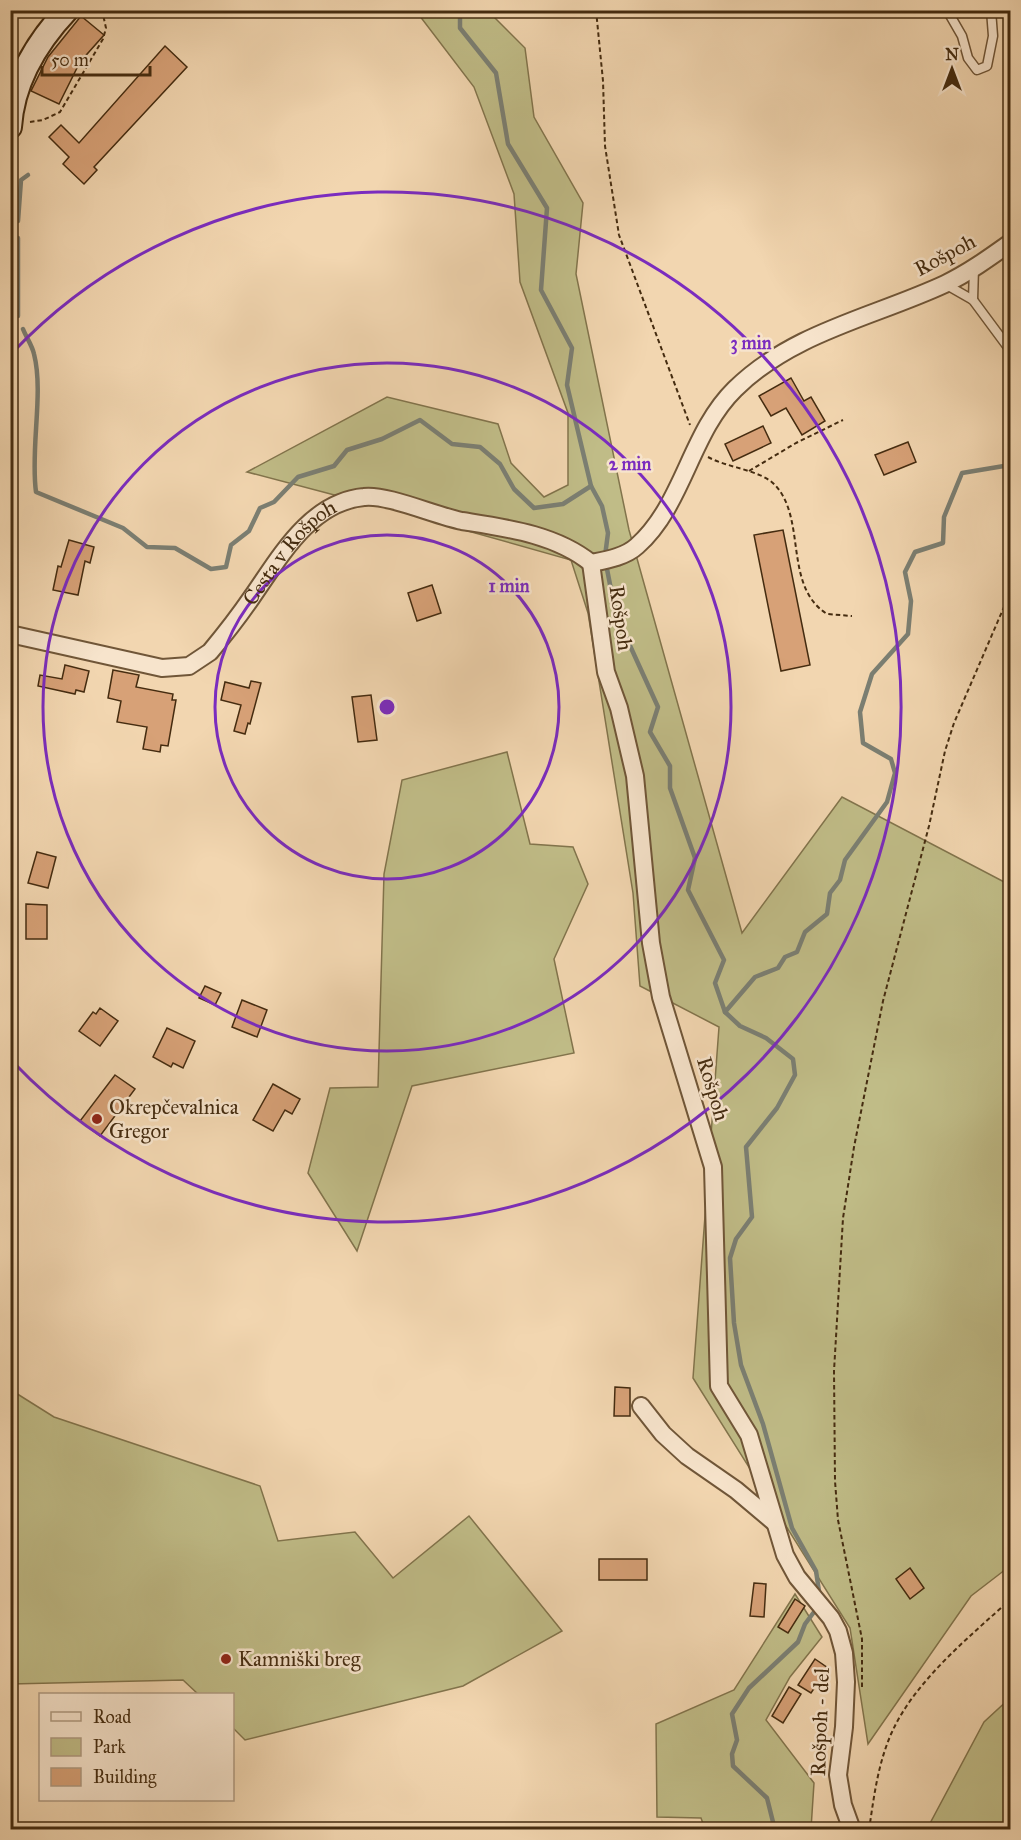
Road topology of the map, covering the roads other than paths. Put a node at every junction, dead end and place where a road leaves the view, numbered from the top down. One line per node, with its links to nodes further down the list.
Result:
1 (67, 10): 4 (street)
2 (947, 10): 3 (lane)
3 (991, 10)
4 (16, 69): 5 (street)
5 (11, 119): 6 (street)
6 (10, 127)
7 (1011, 243): 8 (street, Rošpoh)
8 (974, 268): 9 (street, Rošpoh); 10 (lane)
9 (945, 284): 10 (lane); 12 (street, Rošpoh)
10 (974, 300): 11 (lane)
11 (1011, 350)
12 (603, 560): 13 (street, Cesta v Rošpoh); 15 (street, Rošpoh)
13 (10, 634)
14 (640, 1406): 15 (street)
15 (774, 1521): 16 (street, Rošpoh)
16 (831, 1618): 17 (street, Rošpoh - del)
17 (852, 1830)

